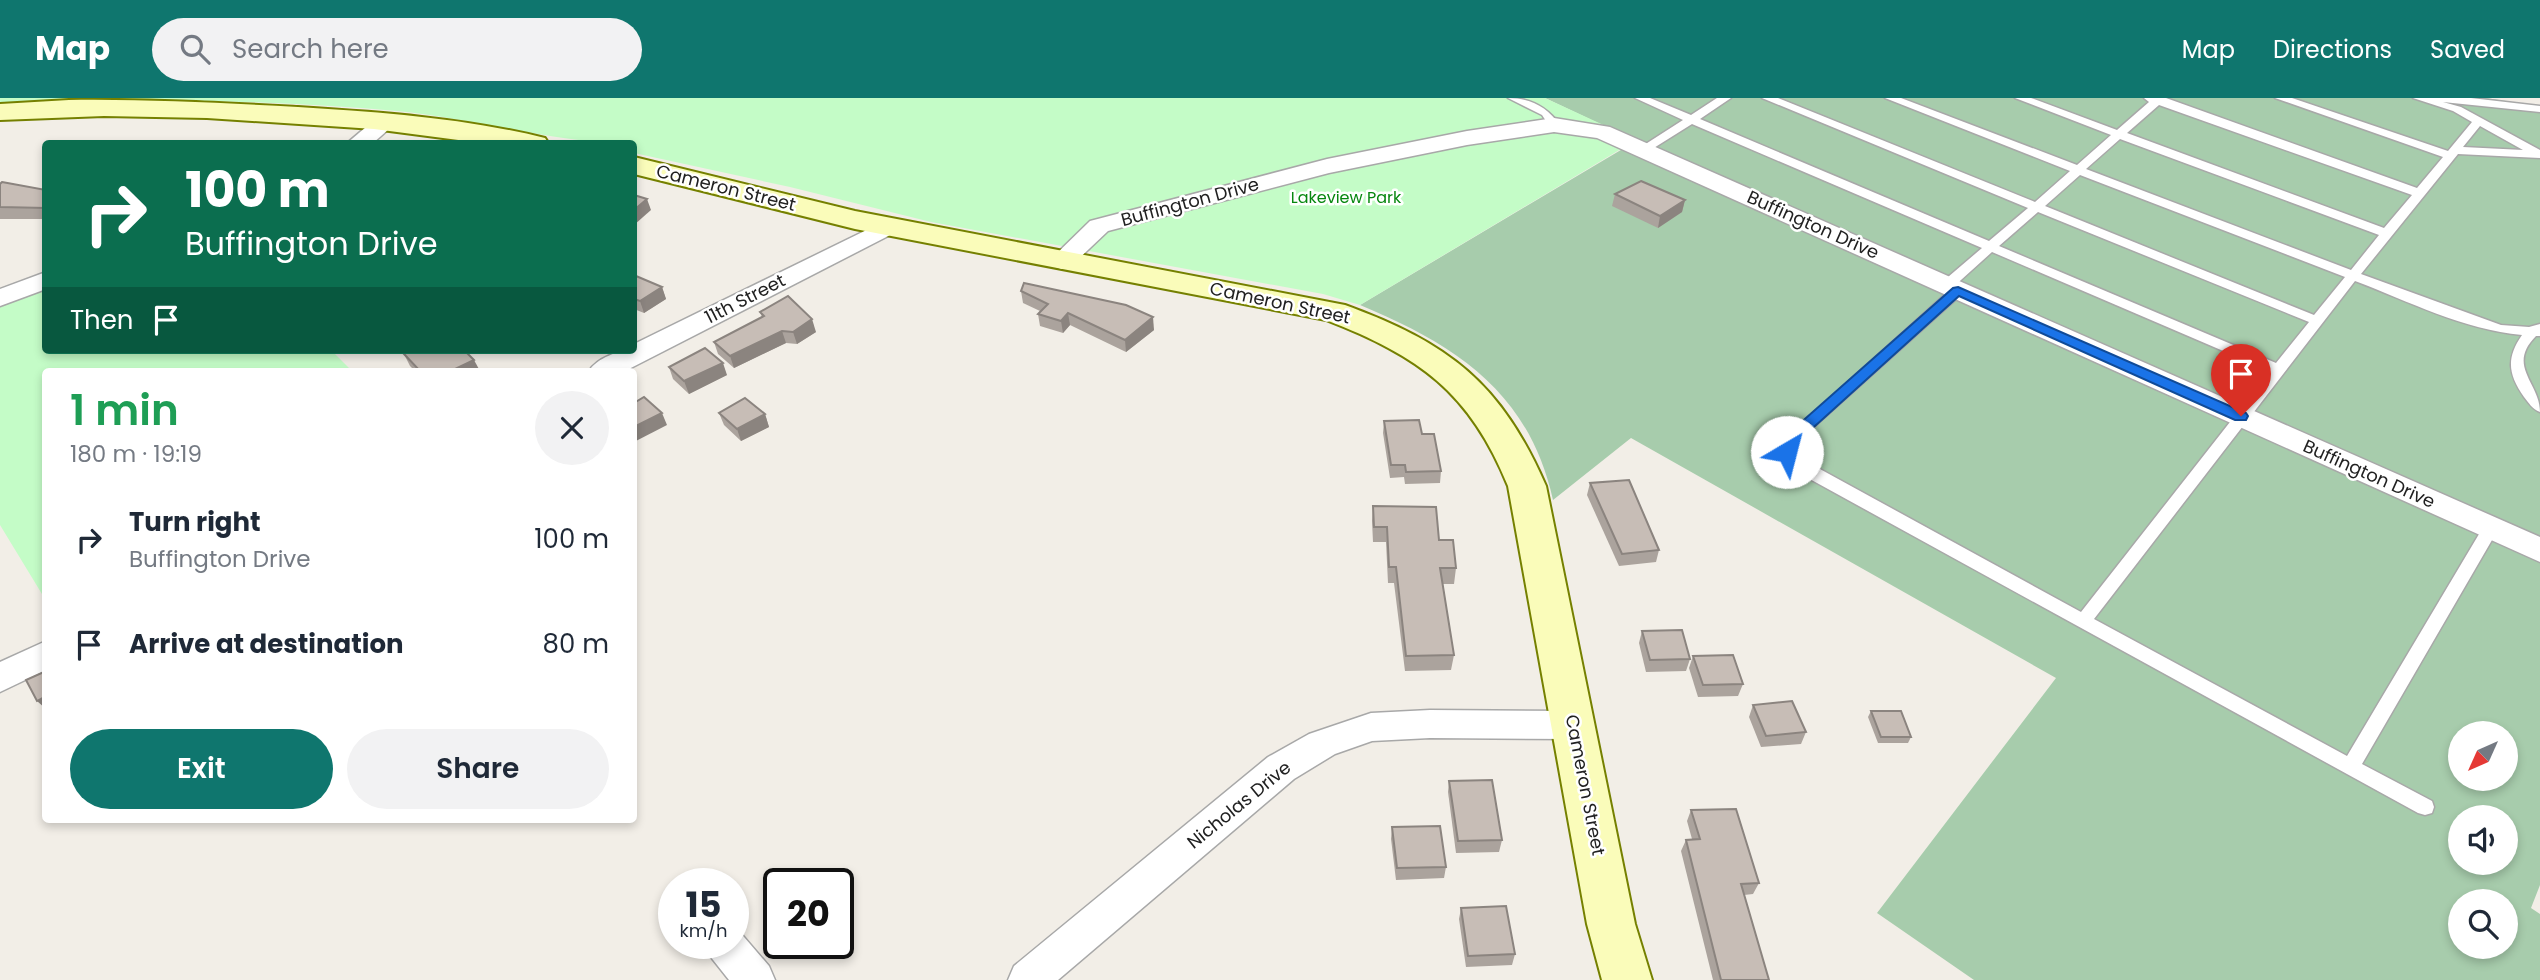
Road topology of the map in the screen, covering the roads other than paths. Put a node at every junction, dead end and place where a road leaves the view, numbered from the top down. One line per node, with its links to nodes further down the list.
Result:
1 (1514, 98): 16 (lane)
2 (1641, 98): 13 (lane)
3 (1725, 98): 13 (lane)
4 (1768, 98): 26 (lane)
5 (1891, 98): 24 (lane)
6 (2021, 98): 17 (lane)
7 (2281, 98): 21 (lane)
8 (2419, 98): 15 (lane)
9 (2441, 98): 11 (lane)
10 (2156, 99): 17 (lane); 25 (lane)
11 (2540, 109)
12 (0, 112): 14 (main road)
13 (1691, 120): 20 (lane); 29 (lane)
14 (387, 121): 18 (street); 19 (main road)
15 (2478, 122): 21 (lane); 22 (lane)
16 (1554, 125): 20 (street, Buffington Drive); 30 (street, Buffington Drive)
17 (2120, 135): 24 (lane); 28 (lane)
18 (362, 140)
19 (518, 140)
20 (1645, 149): 33 (street, Buffington Drive)
21 (2452, 153): 22 (lane); 25 (lane)
22 (2539, 155)
23 (637, 167): 27 (main road, Cameron Street)
24 (2077, 170): 26 (lane); 31 (lane)
25 (2419, 193): 28 (lane)
26 (2036, 207): 29 (lane); 35 (lane)
27 (887, 227): 30 (main road, Cameron Street); 37 (street, 11th Street)
28 (2386, 233): 31 (lane)
29 (1991, 247): 33 (lane); 40 (lane)
30 (1062, 261): 48 (main road, Cameron Street)
31 (2352, 276): 35 (lane); 36 (lane)
32 (42, 282): 34 (street)
33 (1952, 288): 42 (street, Buffington Drive); 45 (lane)
34 (0, 298)
35 (2318, 321): 40 (lane)
36 (2537, 329): 41 (lane)
37 (637, 354)
38 (637, 354): 39 (street, 11th Street)
39 (609, 368)
40 (2278, 369): 42 (lane)
41 (2540, 407)
42 (2241, 416): 43 (street, Buffington Drive); 45 (lane)
43 (2491, 528): 44 (street, Buffington Drive); 49 (lane)
44 (2540, 550)
45 (2084, 620): 49 (lane)
46 (42, 656): 47 (street)
47 (0, 678)
48 (1574, 725): 53 (street, Nicholas Drive); 54 (main road, Cameron Street)
49 (2351, 766): 50 (lane)
50 (2425, 807)
51 (737, 959): 52 (street)
52 (755, 980)
53 (1028, 980)
54 (1627, 980)

